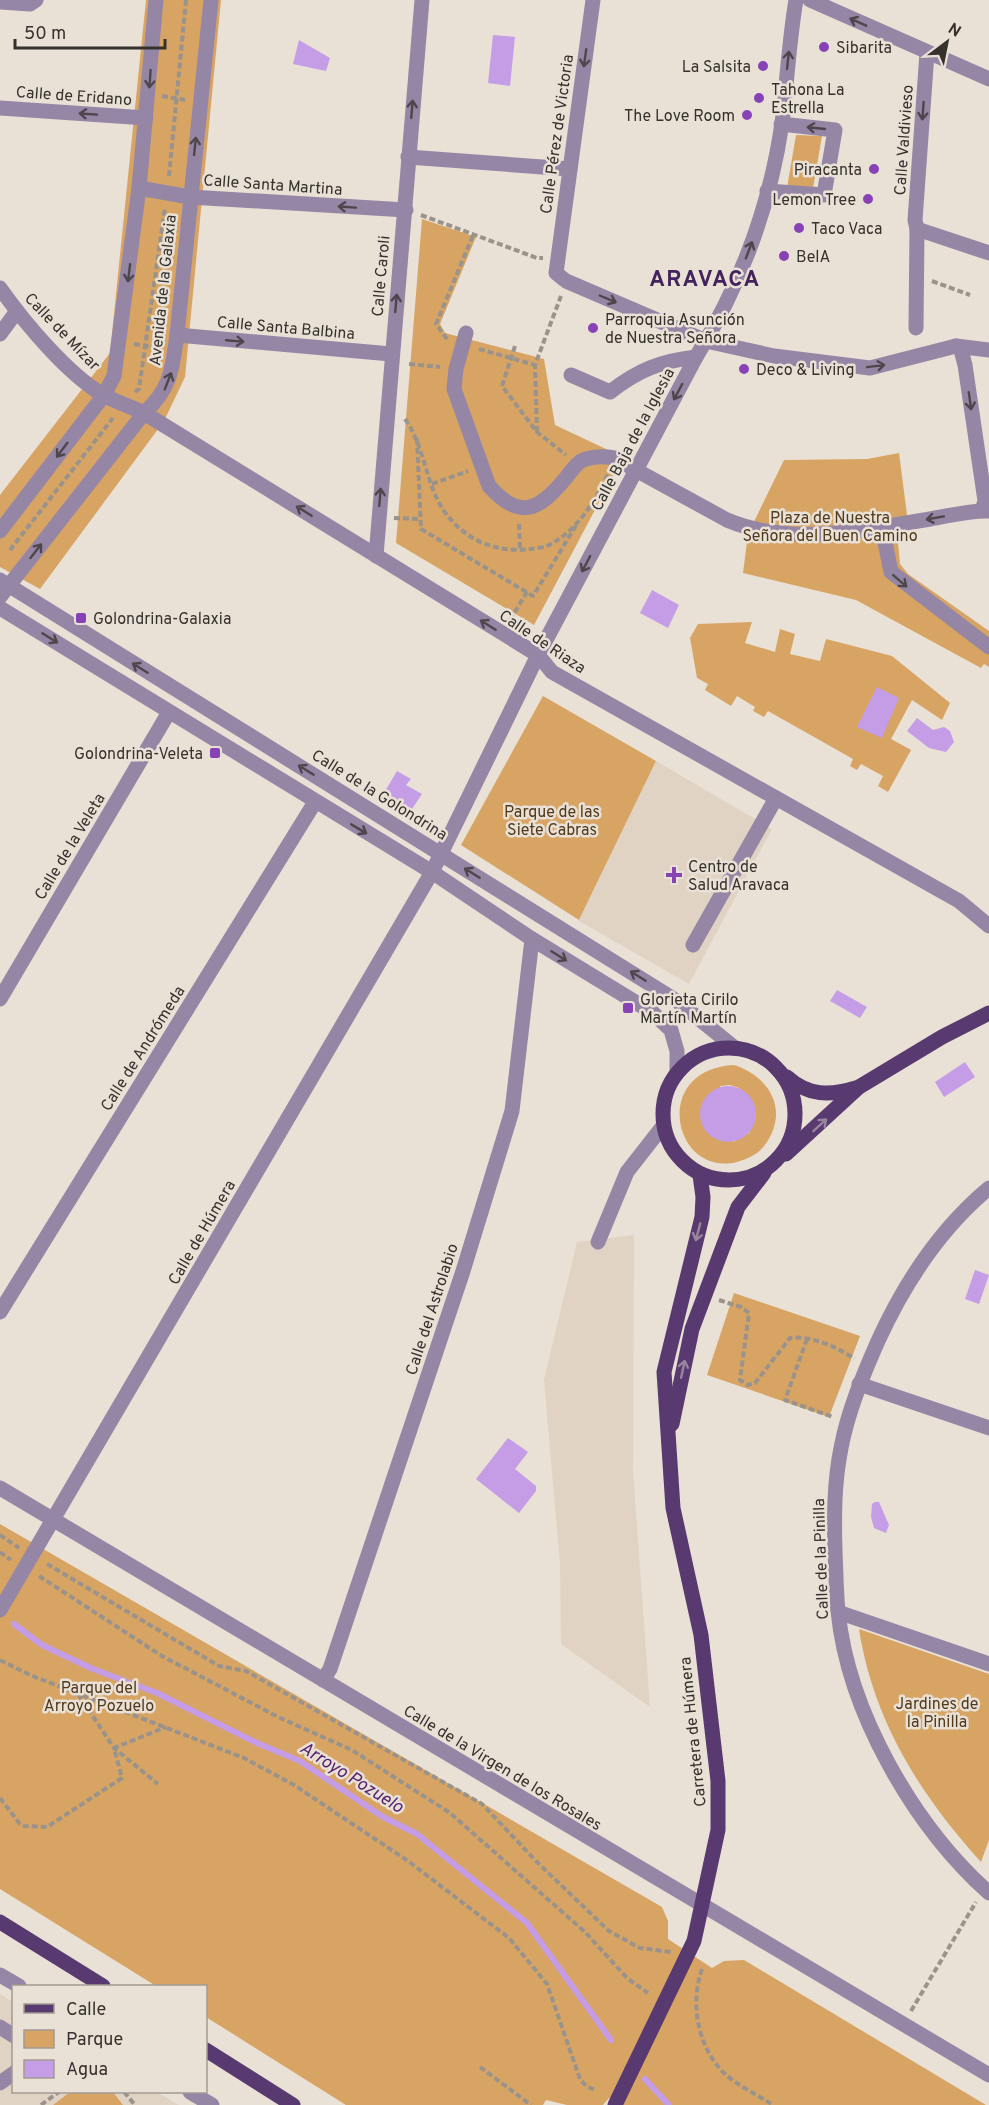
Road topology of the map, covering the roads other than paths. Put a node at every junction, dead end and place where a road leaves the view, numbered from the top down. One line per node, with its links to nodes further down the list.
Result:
1 (36, 0): 8 (street)
2 (156, 0): 12 (street, Avenida de la Galaxia, one-way to 12)
3 (211, 0): 18 (street, Avenida de la Galaxia, one-way to 3)
4 (422, 0): 14 (street, Calle Caroli, one-way to 4)
5 (592, 0): 15 (street, Calle Pérez de Victoria, one-way to 15)
6 (796, 0): 13 (street, Calle Baja de la Iglesia, one-way to 6)
7 (810, 0): 9 (street, one-way to 7)
8 (0, 2)
9 (927, 53): 10 (street); 20 (street, Calle Valdivieso, one-way to 20)
10 (989, 79)
11 (0, 108): 12 (street, Calle de Eridano, one-way to 11)
12 (146, 118): 16 (street, Avenida de la Galaxia)
13 (781, 124): 17 (street, Calle Baja de la Iglesia); 17 (street, one-way to 13)
14 (408, 157): 15 (street); 19 (street, Calle Caroli)
15 (570, 169): 27 (street, Calle Pérez de Victoria, one-way to 27)
16 (139, 188): 18 (street, Calle Santa Martina); 34 (street, Avenida de la Galaxia, one-way to 34)
17 (767, 191): 27 (street, Calle Baja de la Iglesia, one-way to 17)
18 (190, 197): 19 (street, Calle Santa Martina, one-way to 18); 28 (street, Avenida de la Galaxia)
19 (406, 210): 32 (street, Calle Caroli, one-way to 19)
20 (917, 229): 21 (street); 24 (street, Calle Valdivieso)
21 (989, 253)
22 (0, 288): 23 (street, Calle de Mízar)
23 (17, 311): 25 (street); 34 (street, Calle de Mízar)
24 (916, 328)
25 (0, 333)
26 (464, 338): 36 (street)
27 (706, 340): 29 (street, one-way to 29); 31 (street, Calle Baja de la Iglesia)
28 (176, 343): 32 (street, Calle Santa Balbina, one-way to 32); 35 (street, Avenida de la Galaxia, one-way to 28)
29 (956, 346): 30 (street); 37 (street, one-way to 37)
30 (989, 350)
31 (696, 357): 33 (street); 36 (street, Calle Baja de la Iglesia, one-way to 36)
32 (392, 358): 40 (street, Calle Caroli, one-way to 32)
33 (571, 375)
34 (104, 395): 35 (street, Calle de Mízar); 39 (street, Avenida de la Galaxia, one-way to 39)
35 (144, 413): 40 (street, Calle de Riaza, one-way to 35); 41 (street, Avenida de la Galaxia, one-way to 35)
36 (635, 471): 38 (street); 44 (street, Calle Baja de la Iglesia, one-way to 44)
37 (985, 511): 38 (street, one-way to 38)
38 (882, 527): 43 (street, one-way to 43)
39 (0, 531)
40 (376, 556): 44 (street, Calle de Riaza, one-way to 40)
41 (3, 588): 48 (street, Calle de la Golondrina, one-way to 41)
42 (0, 608): 45 (street, one-way to 45)
43 (989, 647)
44 (538, 655): 46 (street, Calle de Riaza); 48 (street, Calle Baja de la Iglesia)
45 (169, 712): 47 (street); 53 (street, Calle de la Veleta)
46 (776, 798): 50 (street, Calle de Riaza); 52 (street)
47 (315, 802): 49 (street, one-way to 49); 65 (street, Calle de Andrómeda)
48 (442, 854): 49 (street, Calle Baja de la Iglesia); 55 (street, Calle de la Golondrina, one-way to 48)
49 (432, 872): 51 (street); 70 (street, Calle de Húmera)
50 (989, 926)
51 (532, 939): 57 (street, one-way to 57); 74 (street, Calle del Astrolabio)
52 (693, 945)
53 (0, 999)
54 (989, 1013): 58 (main road)
55 (735, 1048): 56 (main road); 57 (main road)
56 (780, 1071): 58 (main road); 60 (main road)
57 (677, 1072): 59 (main road)
58 (859, 1087): 60 (main road, one-way to 58)
59 (663, 1126): 62 (main road); 64 (street)
60 (778, 1160): 61 (main road)
61 (764, 1171): 62 (main road); 68 (main road, Carretera de Húmera, one-way to 61)
62 (700, 1174): 68 (main road, Carretera de Húmera, one-way to 68)
63 (987, 1192): 66 (street, Calle de la Pinilla)
64 (598, 1242)
65 (0, 1312)
66 (859, 1384): 67 (street); 72 (street, Calle de la Pinilla)
67 (989, 1428)
68 (667, 1447): 76 (main road, Carretera de Húmera)
69 (0, 1488): 70 (street, Calle de la Virgen de los Rosales)
70 (53, 1519): 71 (street, Calle de Húmera); 74 (street, Calle de la Virgen de los Rosales)
71 (0, 1610)
72 (838, 1612): 73 (street); 75 (street, Calle de la Pinilla)
73 (989, 1664)
74 (323, 1680): 76 (street, Calle de la Virgen de los Rosales)
75 (987, 1885)
76 (704, 1906): 82 (street, Calle de la Virgen de los Rosales); 84 (main road, Carretera de Húmera)
77 (0, 1922): 80 (main road)
78 (0, 1975): 79 (street)
79 (17, 1985)
80 (101, 1985)
81 (207, 2051): 86 (main road)
82 (989, 2075)
83 (193, 2093): 85 (street)
84 (616, 2103)
85 (212, 2105)
86 (293, 2105)

